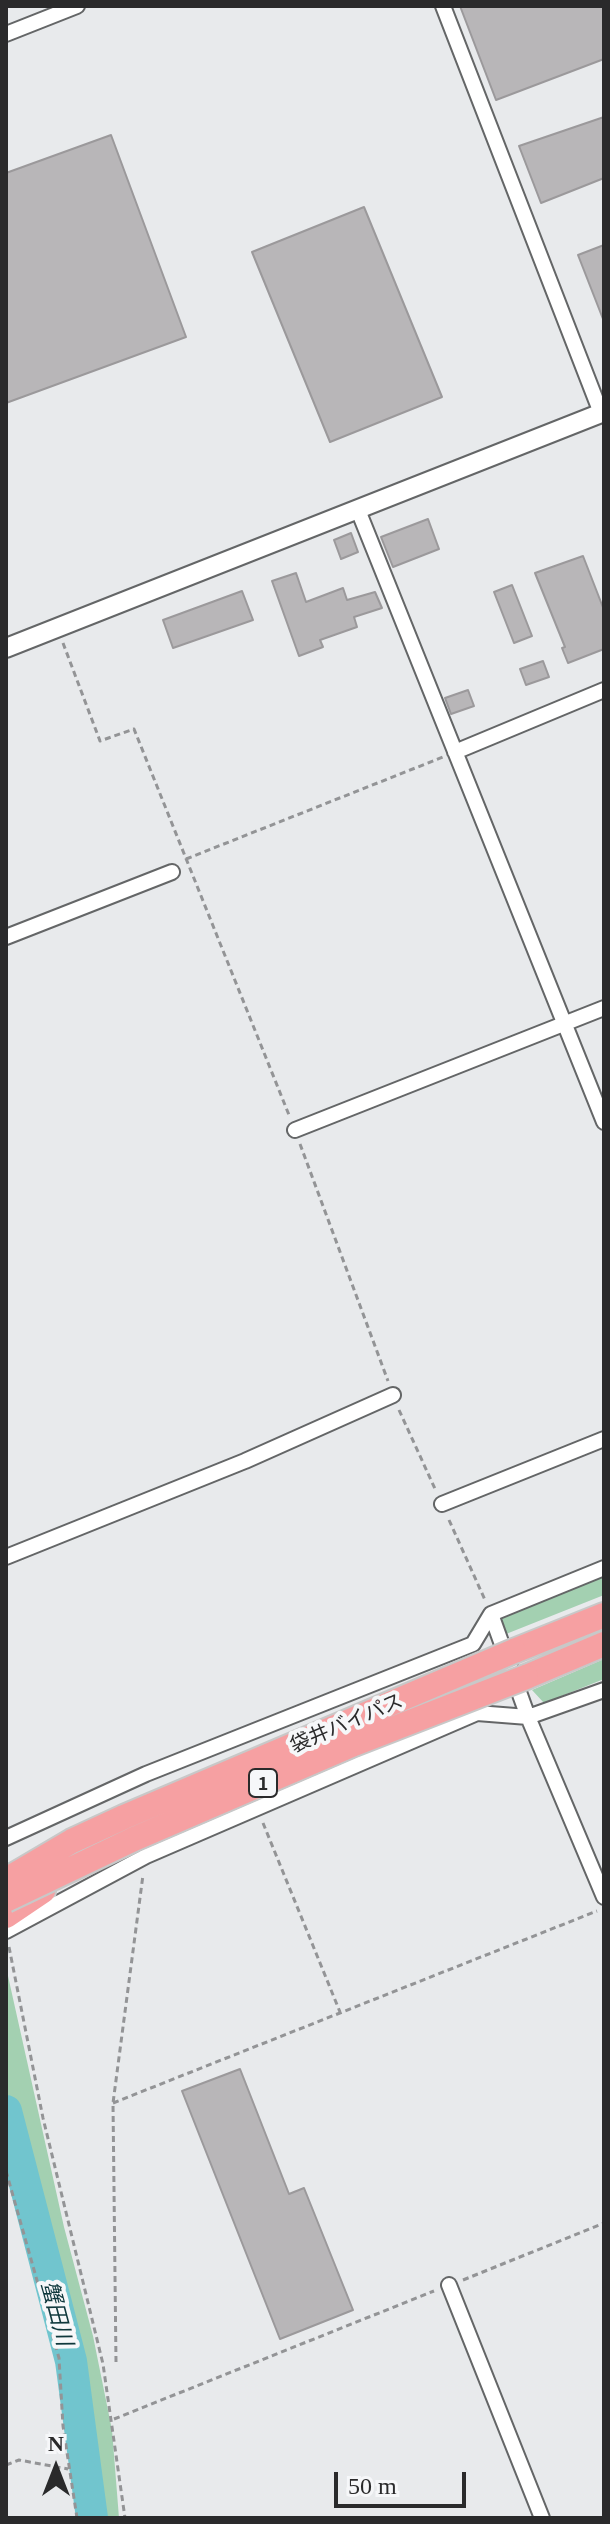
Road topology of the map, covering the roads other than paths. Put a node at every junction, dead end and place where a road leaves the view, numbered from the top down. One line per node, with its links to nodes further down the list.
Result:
1 (77, 6): 3 (street)
2 (443, 6): 4 (street)
3 (6, 34)
4 (603, 412): 5 (street)
5 (358, 510): 6 (street); 8 (street)
6 (6, 648)
7 (604, 690): 8 (street)
8 (455, 752): 12 (street)
9 (172, 872): 10 (street)
10 (6, 937)
11 (604, 1008): 12 (street)
12 (565, 1023): 13 (street); 14 (street)
13 (604, 1122)
14 (295, 1130)
15 (393, 1395): 18 (street)
16 (604, 1439): 17 (street)
17 (442, 1504)
18 (6, 1557)
19 (604, 1568): 20 (street)
20 (491, 1614): 24 (street); 25 (street)
21 (604, 1615): 26 (highway, 袋井バイパス / 1, bridge)
22 (604, 1644): 28 (highway, 袋井バイパス / 1, bridge)
23 (604, 1690): 24 (street)
24 (528, 1717): 30 (street); 33 (street)
25 (6, 1838)
26 (72, 1841): 27 (highway, bridge); 29 (highway, 袋井バイパス / 1, bridge)
27 (6, 1865)
28 (82, 1865): 31 (highway, 袋井バイパス / 1, bridge); 32 (highway, bridge)
29 (6, 1880)
30 (604, 1897)
31 (6, 1900)
32 (6, 1916)
33 (6, 1931)
34 (449, 2285): 35 (street)
35 (542, 2518)

